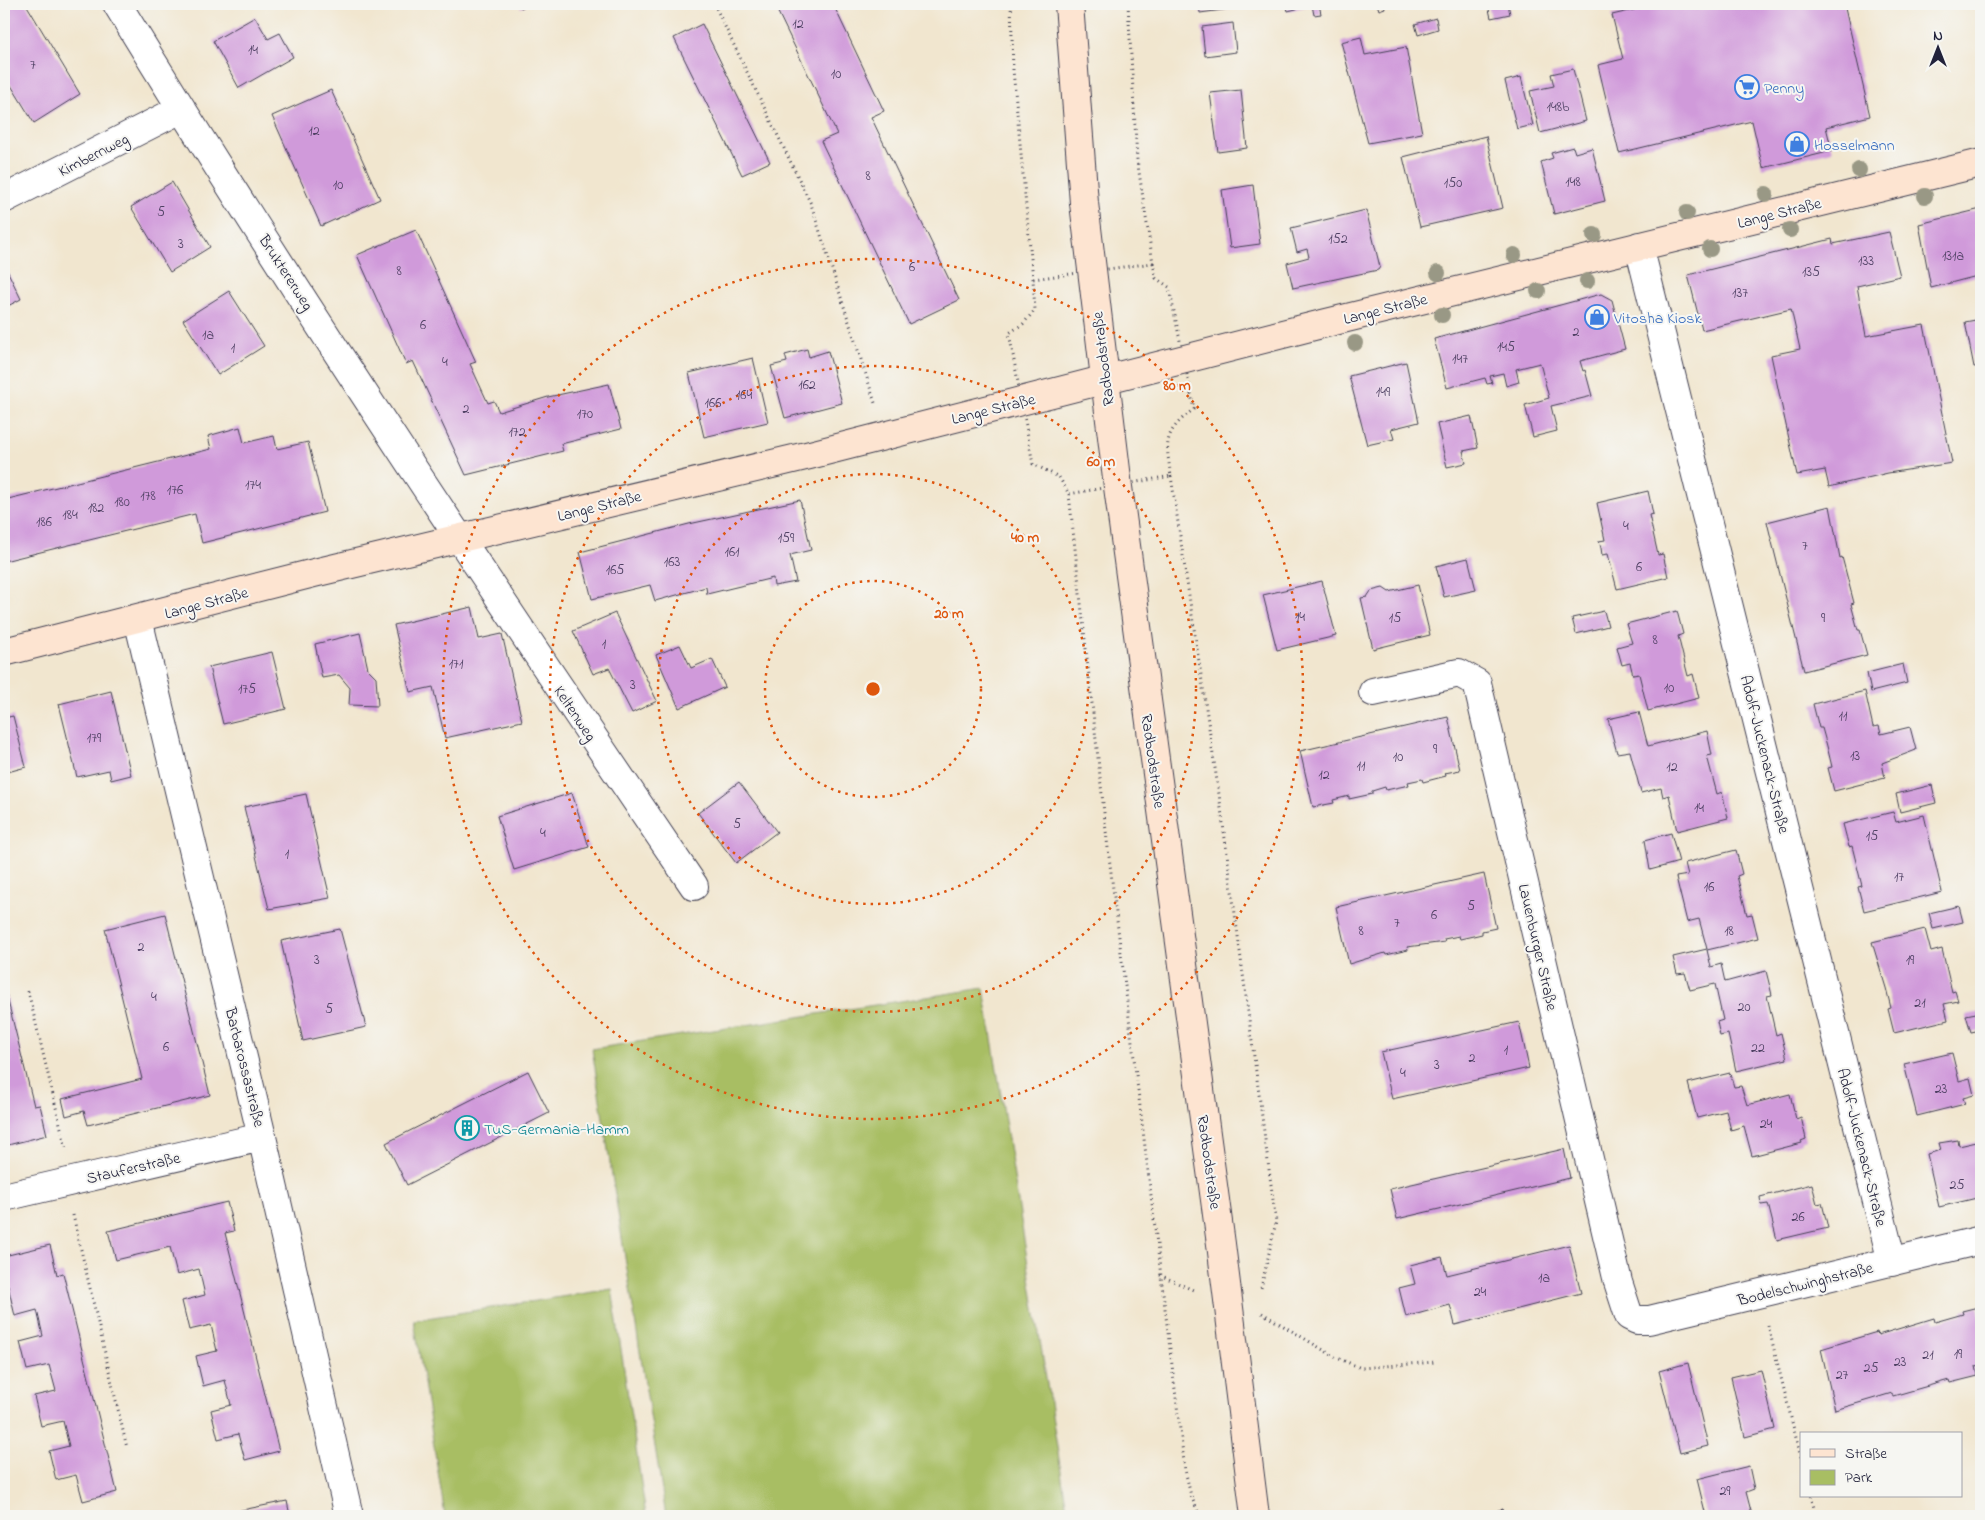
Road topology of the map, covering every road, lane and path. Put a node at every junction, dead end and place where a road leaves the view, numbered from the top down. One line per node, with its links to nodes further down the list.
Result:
1 (117, 4): 6 (street, Bruktererweg)
2 (714, 4): 13 (path)
3 (1010, 4): 11 (path)
4 (1068, 4): 12 (street, Radbodstraße)
5 (1128, 4): 10 (path)
6 (181, 109): 8 (street, Kimbernweg); 16 (street, Bruktererweg)
7 (1981, 163): 9 (street, Lange Straße)
8 (4, 199)
9 (1639, 246): 12 (street, Lange Straße); 26 (street, Adolf-Juckenack-Straße)
10 (1153, 263)
11 (1033, 279)
12 (1105, 379): 13 (street, Lange Straße); 31 (street, Radbodstraße)
13 (886, 436): 16 (street, Lange Straße)
14 (1171, 476): 28 (path)
15 (1069, 494): 27 (path)
16 (459, 539): 17 (street, Lange Straße); 20 (street, Keltenweg)
17 (138, 619): 18 (street, Lange Straße); 22 (street, Barbarossastraße)
18 (4, 652)
19 (1373, 692): 33 (street, Lauenburger Straße)
20 (694, 886)
21 (28, 990): 23 (path)
22 (262, 1137): 23 (street, Stauferstraße); 39 (street, Barbarossastraße)
23 (70, 1182): 24 (street, Stauferstraße); 35 (path)
24 (4, 1197)
25 (1981, 1240): 26 (street, Bodelschwinghstraße)
26 (1892, 1262): 29 (street, Bodelschwinghstraße)
27 (1160, 1275): 31 (path); 40 (path)
28 (1260, 1292)
29 (1760, 1293): 33 (street, Bodelschwinghstraße); 36 (path)
30 (1261, 1306): 32 (path)
31 (1229, 1307): 32 (path); 41 (street, Radbodstraße)
32 (1262, 1313): 34 (path)
33 (1628, 1316)
34 (1435, 1362)
35 (127, 1448)
36 (1800, 1454)
37 (1812, 1498): 42 (path)
38 (1981, 1515): 43 (path)
39 (349, 1516)
40 (1200, 1516)
41 (1255, 1516)
42 (1816, 1516)
43 (1976, 1516)

